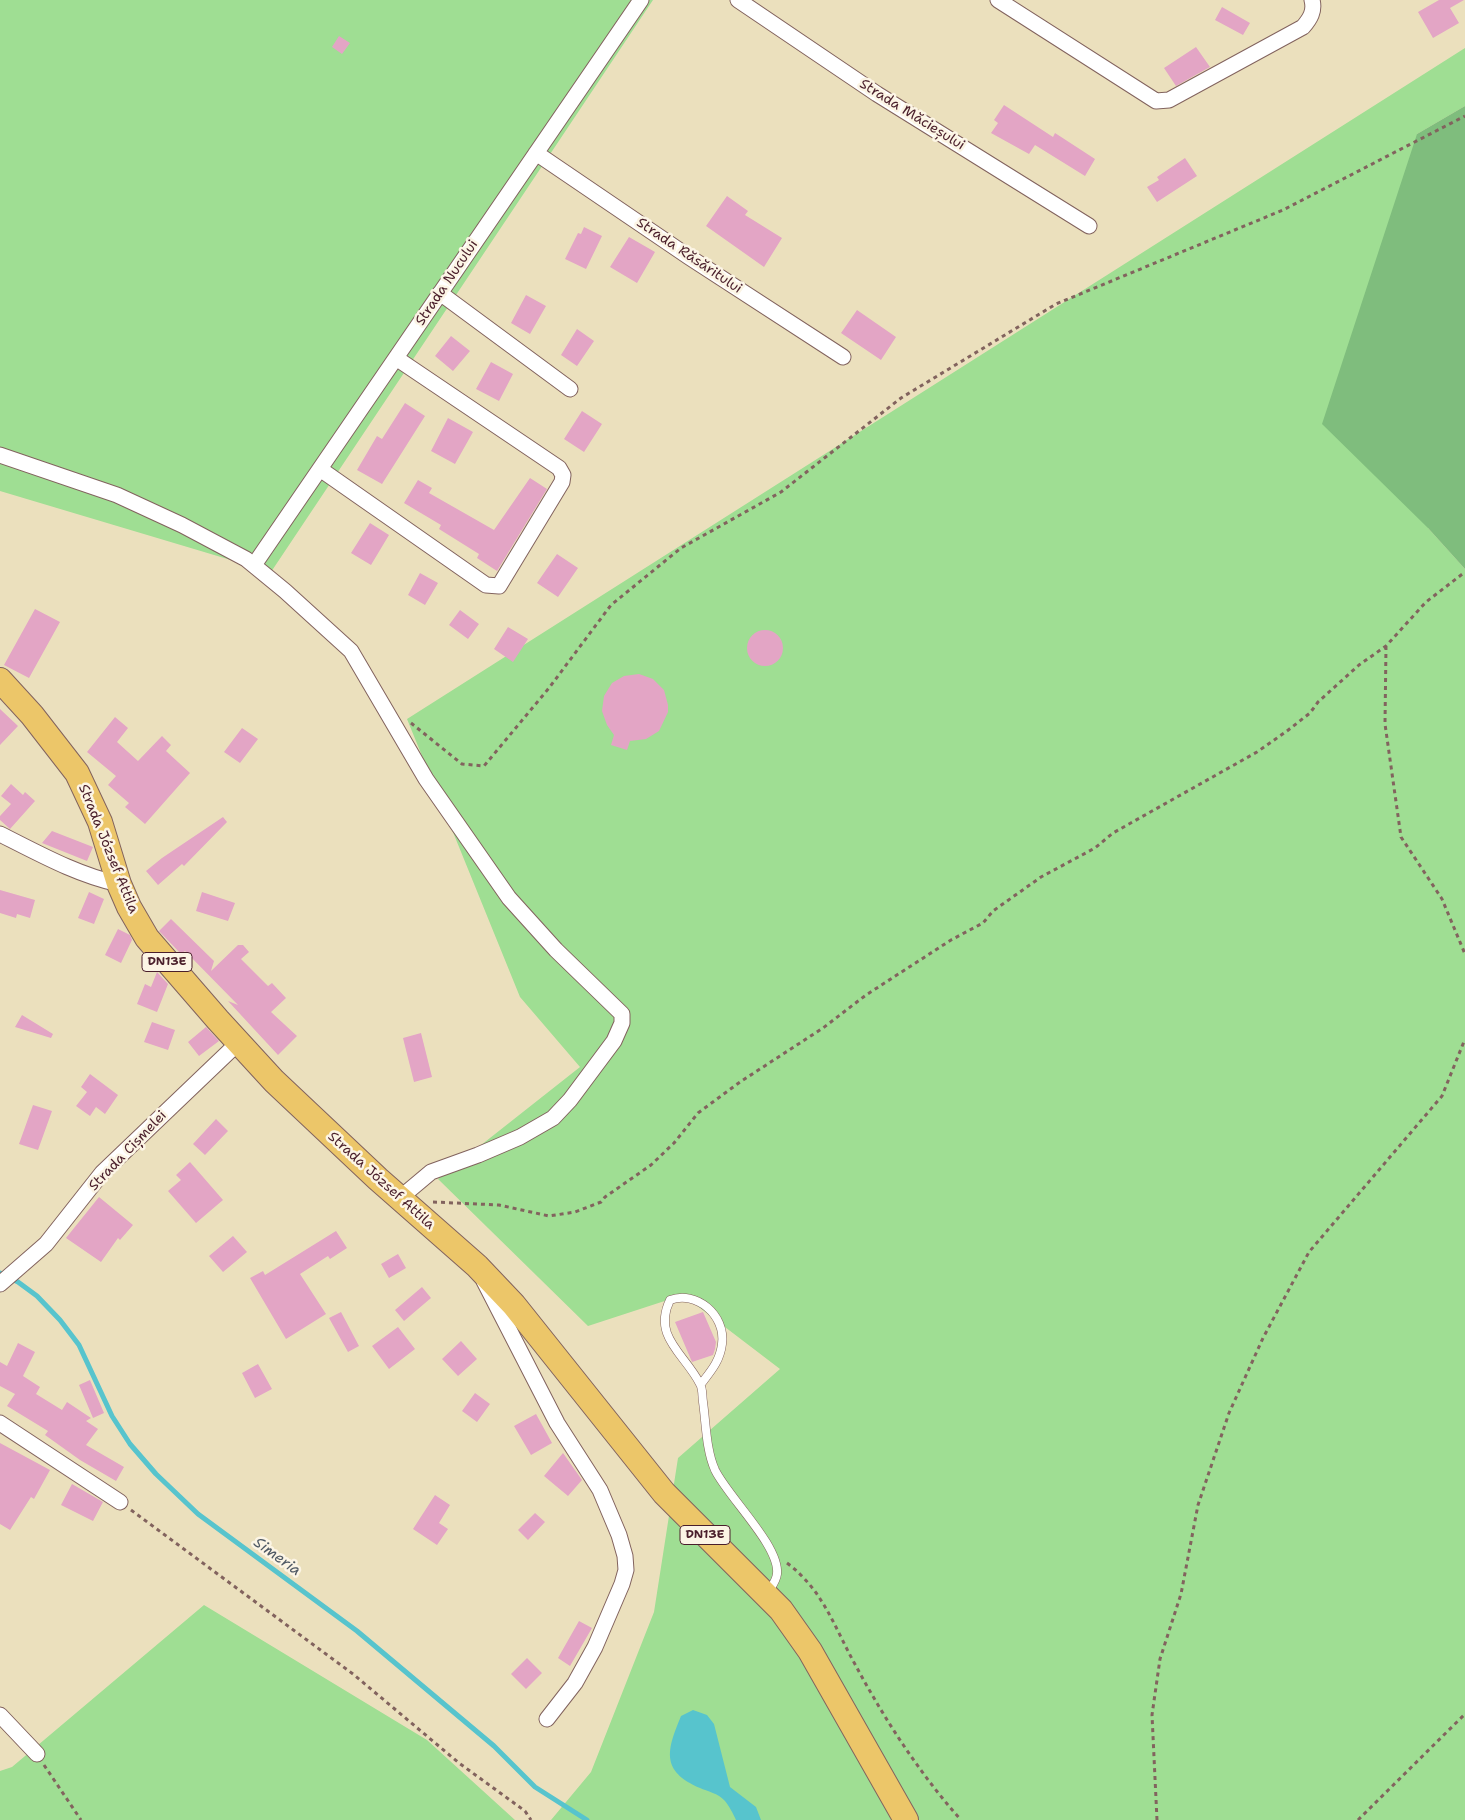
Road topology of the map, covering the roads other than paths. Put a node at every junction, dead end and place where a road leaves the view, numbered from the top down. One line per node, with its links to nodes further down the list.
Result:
1 (640, 0): 5 (street, Strada Nucului)
2 (738, 0): 6 (street, Strada Măcieșului)
3 (998, 0): 4 (street)
4 (1312, 0)
5 (536, 152): 7 (street, Strada Nucului); 8 (street, Strada Răsăritului)
6 (1089, 226)
7 (440, 293): 9 (street, Strada Nucului); 10 (street)
8 (843, 357)
9 (396, 358): 12 (street, Strada Nucului); 12 (street)
10 (570, 389)
11 (0, 455): 13 (street)
12 (320, 469): 13 (street, Strada Nucului)
13 (254, 565): 18 (street)
14 (0, 680): 16 (main road, Strada József Attila / DN13E)
15 (0, 834): 16 (street)
16 (119, 884): 17 (main road, Strada József Attila / DN13E)
17 (238, 1043): 18 (main road, Strada József Attila / DN13E); 20 (street, Strada Cișmelei)
18 (400, 1198): 19 (main road, Strada József Attila / DN13E)
19 (477, 1266): 24 (main road, DN13E); 26 (street, Strada József Attila)
20 (0, 1284)
21 (701, 1384): 21 (lane); 24 (lane)
22 (0, 1424): 23 (street)
23 (120, 1502)
24 (767, 1594): 28 (main road, DN13E)
25 (0, 1715): 27 (street)
26 (547, 1719)
27 (37, 1754)
28 (906, 1820)

